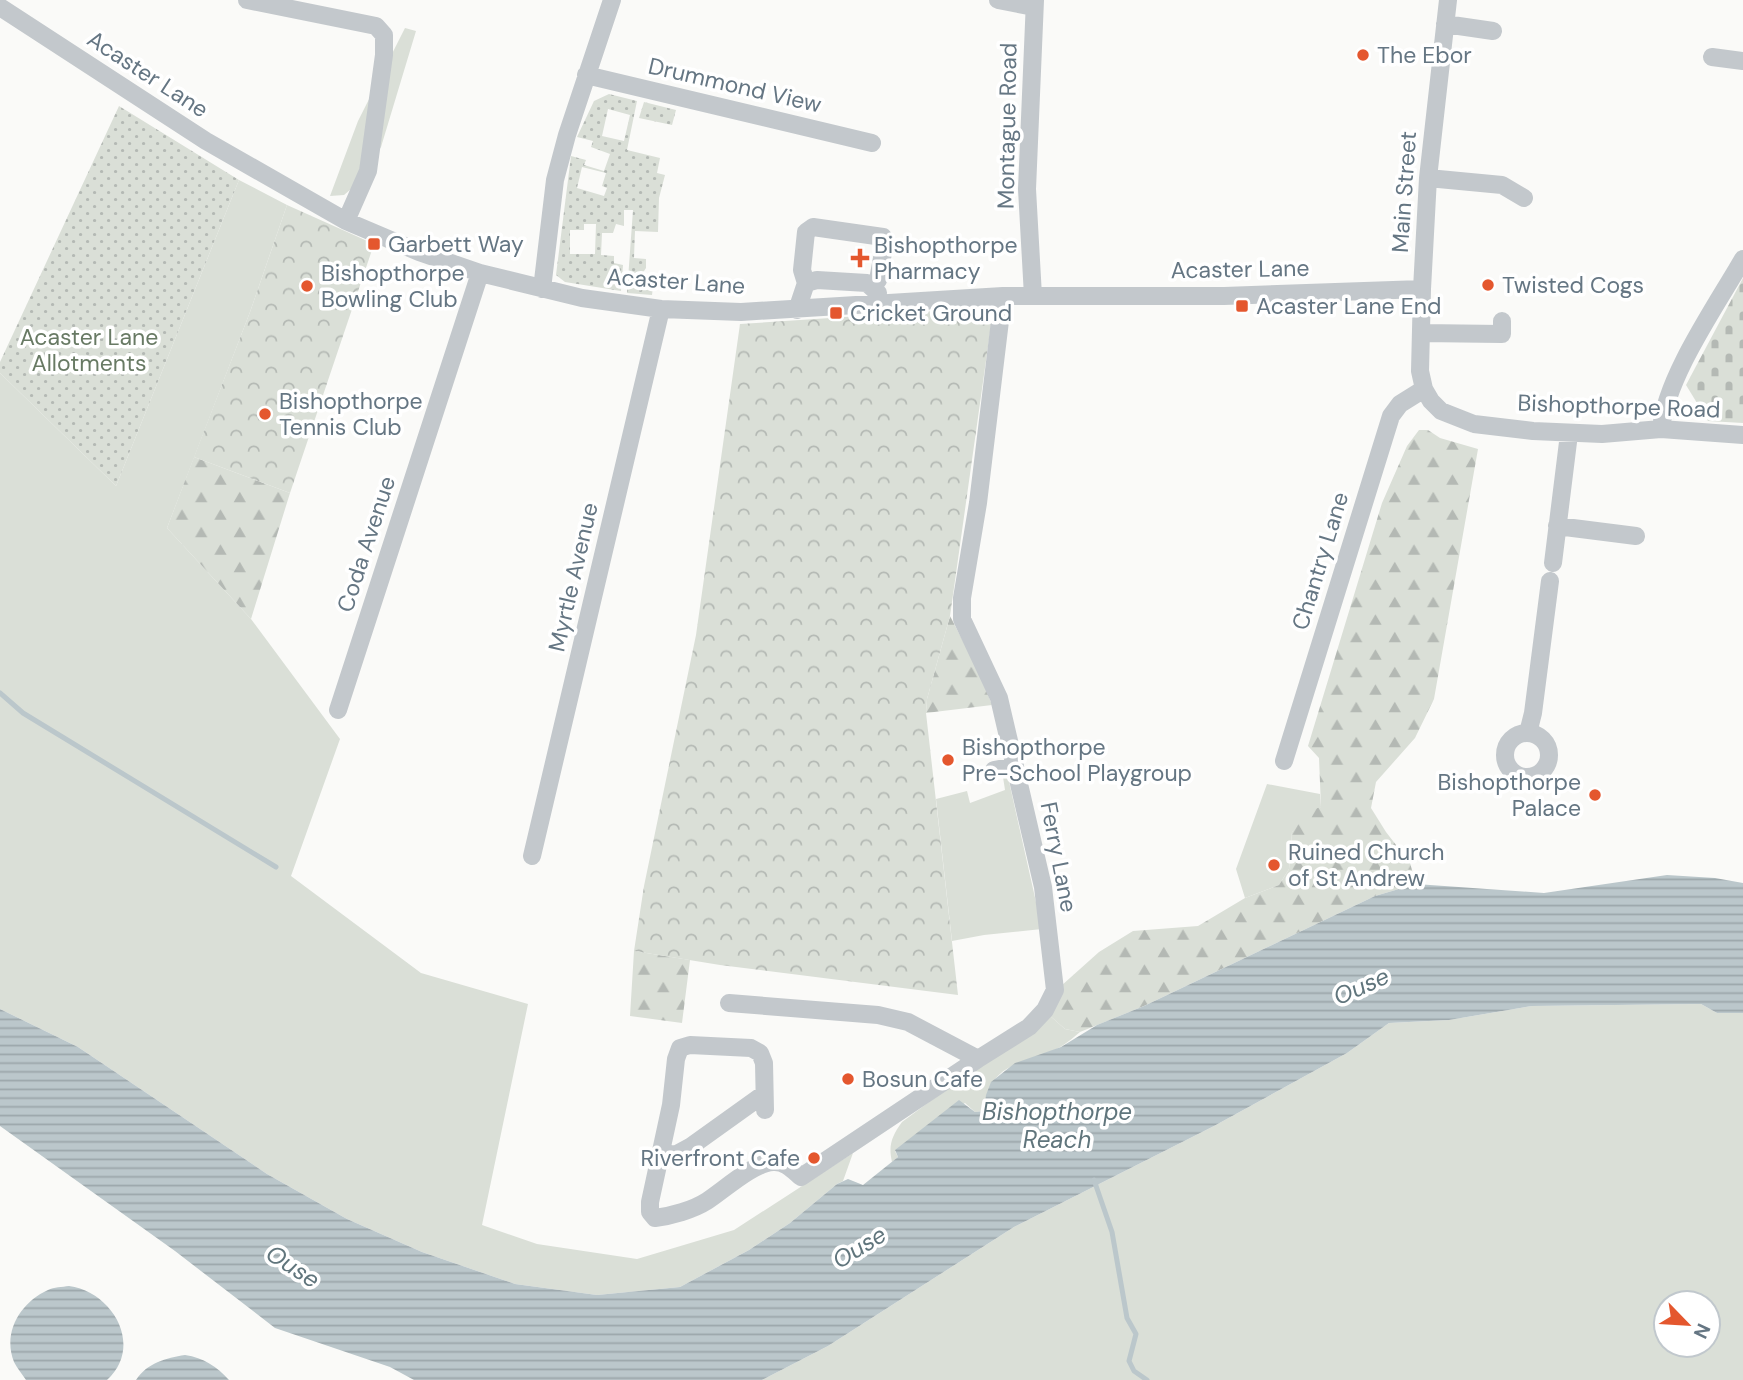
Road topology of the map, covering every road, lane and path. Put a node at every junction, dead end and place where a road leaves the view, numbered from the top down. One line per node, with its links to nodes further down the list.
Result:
1 (247, 0): 15 (street)
2 (612, 0): 11 (street)
3 (998, 0): 5 (street)
4 (1448, 0): 7 (street, Main Street)
5 (1034, 3): 23 (street, Montague Road)
6 (0, 7): 15 (street, Acaster Lane)
7 (1445, 24): 8 (street); 13 (street, Main Street)
8 (1493, 31)
9 (1712, 57): 10 (street)
10 (1743, 61)
11 (586, 75): 12 (street, Drummond View); 20 (street)
12 (872, 143)
13 (1429, 178): 14 (street); 21 (street, Main Street)
14 (1524, 198)
15 (346, 221): 17 (street, Acaster Lane)
16 (1743, 259): 30 (street)
17 (480, 273): 20 (street, Acaster Lane); 35 (street, Coda Avenue)
18 (806, 284): 19 (street); 19 (street); 26 (street)
19 (873, 286): 24 (street)
20 (542, 289): 25 (street, Acaster Lane)
21 (1422, 289): 23 (street, Acaster Lane); 28 (street, Main Street)
22 (1003, 296): 23 (street, Acaster Lane); 24 (street, Acaster Lane); 38 (street, Ferry Lane)
23 (1033, 296)
24 (886, 303): 26 (street, Acaster Lane)
25 (661, 309): 26 (street, Acaster Lane); 40 (street, Myrtle Avenue)
26 (797, 310)
27 (1502, 321): 28 (street)
28 (1421, 333): 29 (street, Main Street)
29 (1424, 389): 31 (street, Bishopthorpe Road); 37 (street, Chantry Lane)
30 (1661, 429): 31 (street, Bishopthorpe Road); 32 (street, Bishopthorpe Road)
31 (1569, 433): 33 (street)
32 (1743, 435)
33 (1557, 526): 34 (street); 36 (street)
34 (1636, 536)
35 (338, 710)
36 (1528, 733)
37 (1284, 761)
38 (1015, 766): 39 (street); 42 (street, Ferry Lane)
39 (994, 770)
40 (532, 856)
41 (729, 1003): 42 (street)
42 (978, 1059): 43 (street, Ferry Lane)
43 (661, 1155): 43 (street)

